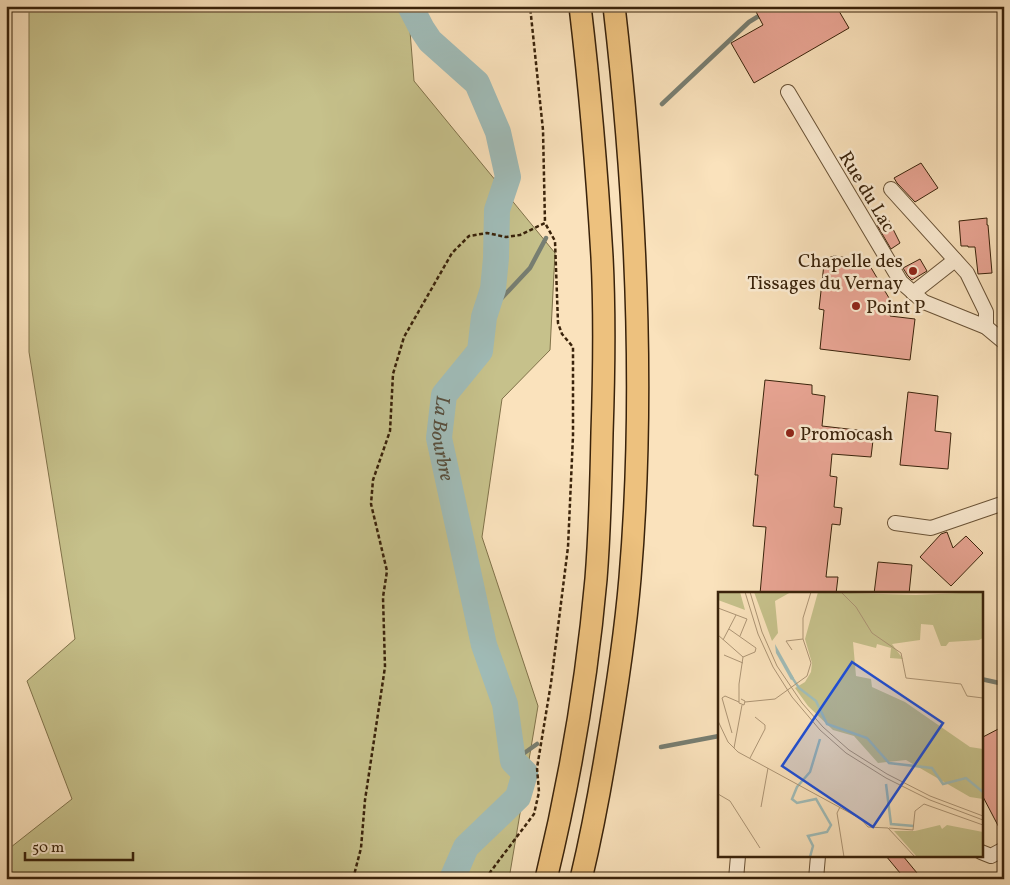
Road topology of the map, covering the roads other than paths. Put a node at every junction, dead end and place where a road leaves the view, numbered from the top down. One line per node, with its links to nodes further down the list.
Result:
1 (580, 6): 15 (highway)
2 (614, 6): 16 (highway)
3 (788, 92): 6 (lane, Rue du Lac)
4 (891, 189): 5 (lane)
5 (955, 260): 6 (lane); 7 (lane)
6 (913, 293): 7 (lane, Rue du Lac)
7 (986, 327): 8 (lane, Rue du Lac)
8 (1004, 342)
9 (1004, 503): 10 (lane)
10 (895, 523)
11 (1004, 849): 12 (lane)
12 (982, 852)
13 (738, 858): 17 (lane)
14 (818, 858): 18 (lane)
15 (546, 879)
16 (581, 879)
17 (736, 879)
18 (816, 879)

